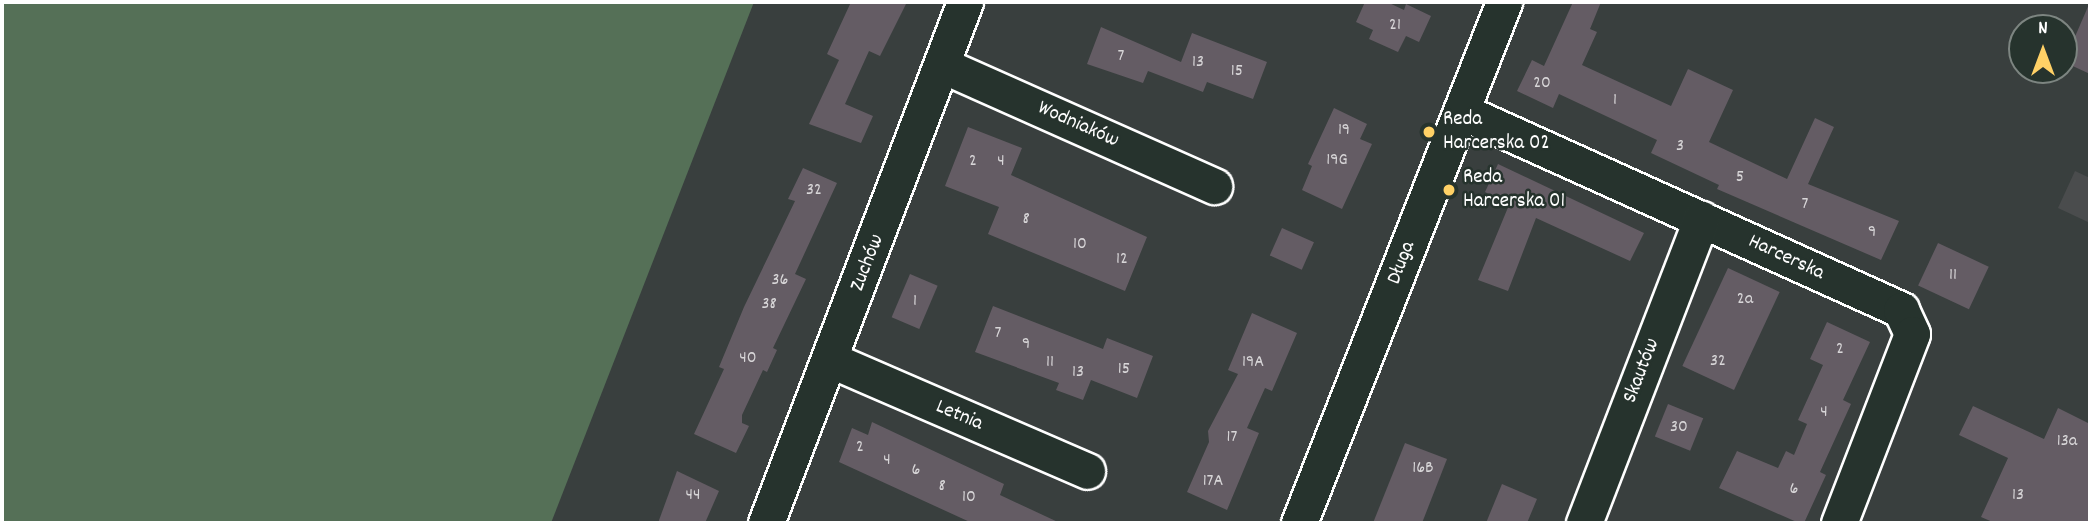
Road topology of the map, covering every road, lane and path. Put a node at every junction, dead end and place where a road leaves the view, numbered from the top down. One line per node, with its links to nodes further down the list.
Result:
1 (965, 2): 3 (street, Zuchów)
2 (1504, 2): 4 (street, Długa)
3 (942, 65): 5 (street, Wodniaków); 7 (street, Zuchów)
4 (1461, 111): 6 (street, Harcerska); 10 (street, Długa)
5 (1214, 186)
6 (1701, 219): 11 (street, Skautów); 12 (street, Harcerska)
7 (831, 360): 8 (street, Letnia); 9 (street, Zuchów)
8 (1087, 471)
9 (765, 523)
10 (1299, 523)
11 (1584, 523)
12 (1839, 523)

